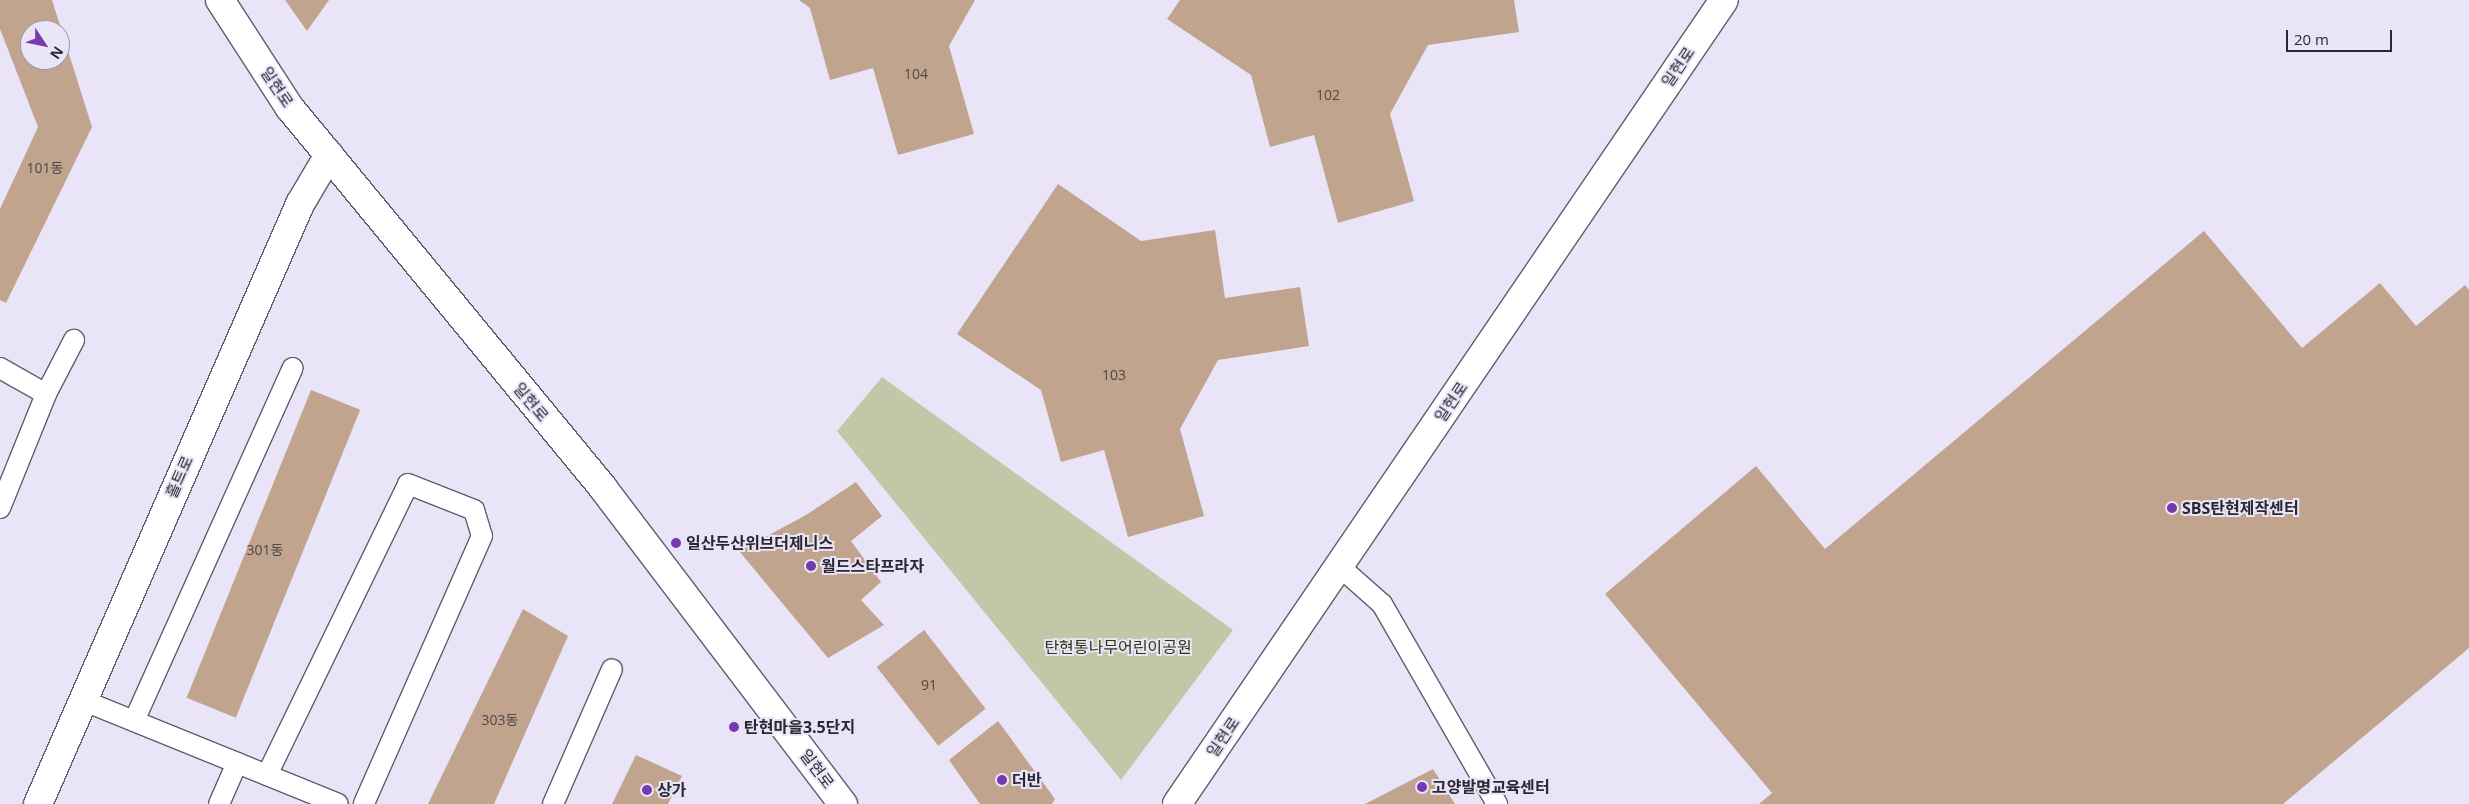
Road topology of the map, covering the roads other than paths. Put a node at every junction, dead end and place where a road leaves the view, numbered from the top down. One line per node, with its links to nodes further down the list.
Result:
1 (220, 0): 3 (street, 일현로)
2 (1724, 0): 9 (street, 일현로)
3 (329, 155): 11 (street, 홀트로); 20 (street, 일현로)
4 (74, 340): 7 (lane)
5 (0, 368): 7 (lane)
6 (293, 368): 12 (lane)
7 (46, 394): 8 (lane)
8 (0, 508)
9 (1339, 566): 21 (street, 일현로); 22 (lane)
10 (612, 669): 19 (lane)
11 (82, 700): 12 (lane); 15 (street, 홀트로)
12 (134, 721): 13 (lane)
13 (237, 763): 14 (lane); 16 (lane)
14 (267, 775): 17 (lane); 18 (lane)
15 (38, 804)
16 (219, 804)
17 (338, 804)
18 (364, 804)
19 (553, 804)
20 (844, 804)
21 (1177, 804)
22 (1497, 804)

